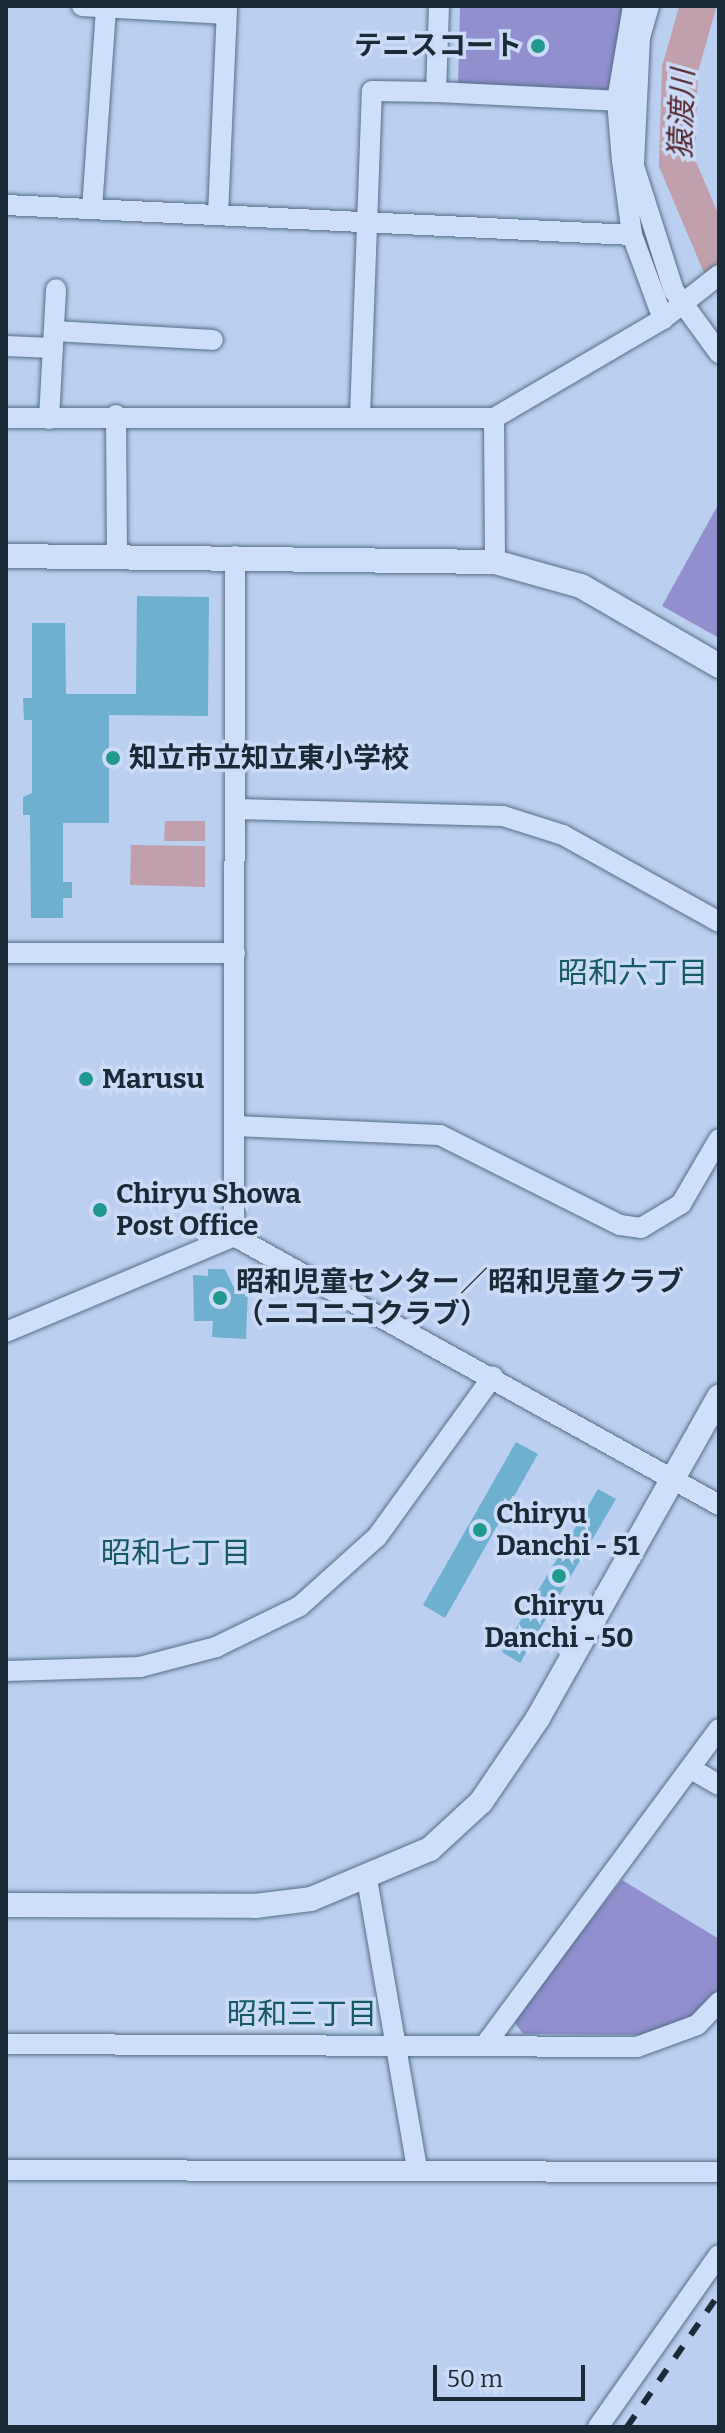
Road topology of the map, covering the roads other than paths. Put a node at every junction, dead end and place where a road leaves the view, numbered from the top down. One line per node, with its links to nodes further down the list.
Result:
1 (82, 6): 5 (street)
2 (439, 6): 7 (street)
3 (633, 6): 8 (street)
4 (649, 6): 16 (street)
5 (106, 7): 6 (street); 10 (street)
6 (226, 10): 11 (street)
7 (436, 92): 8 (street); 12 (street)
8 (617, 101): 13 (street)
9 (6, 205): 10 (street)
10 (92, 209): 11 (street)
11 (218, 215): 12 (street)
12 (365, 223): 13 (street); 23 (street)
13 (632, 235): 17 (street)
14 (719, 275): 16 (street)
15 (56, 289): 18 (street)
16 (688, 296): 17 (street); 21 (street)
17 (663, 319): 25 (street)
18 (53, 340): 19 (street); 20 (street); 26 (street)
19 (213, 340)
20 (6, 346)
21 (719, 353)
22 (116, 415): 23 (street); 26 (street); 27 (street)
23 (360, 416): 25 (street)
24 (6, 418): 26 (street)
25 (494, 418): 30 (street)
26 (49, 419)
27 (117, 555): 28 (street); 29 (street)
28 (6, 556)
29 (235, 556): 30 (street); 32 (street)
30 (495, 562): 31 (street)
31 (719, 666)
32 (236, 809): 33 (street); 35 (street)
33 (719, 922)
34 (6, 953): 35 (street)
35 (235, 953): 36 (street)
36 (234, 1126): 37 (street); 38 (street)
37 (719, 1139)
38 (234, 1236): 39 (street); 40 (street)
39 (6, 1332)
40 (493, 1376): 42 (street); 44 (street)
41 (719, 1397): 42 (street)
42 (672, 1480): 43 (street); 48 (street)
43 (719, 1505)
44 (6, 1671)
45 (719, 1729): 46 (street)
46 (693, 1770): 47 (street); 53 (street)
47 (719, 1785)
48 (367, 1879): 49 (street); 52 (street)
49 (6, 1905)
50 (719, 2002): 53 (street)
51 (6, 2044): 52 (street)
52 (398, 2045): 53 (street); 54 (street)
53 (485, 2045)
54 (417, 2169): 55 (street); 56 (street)
55 (6, 2170)
56 (719, 2172)
57 (719, 2255): 58 (street)
58 (598, 2427)

